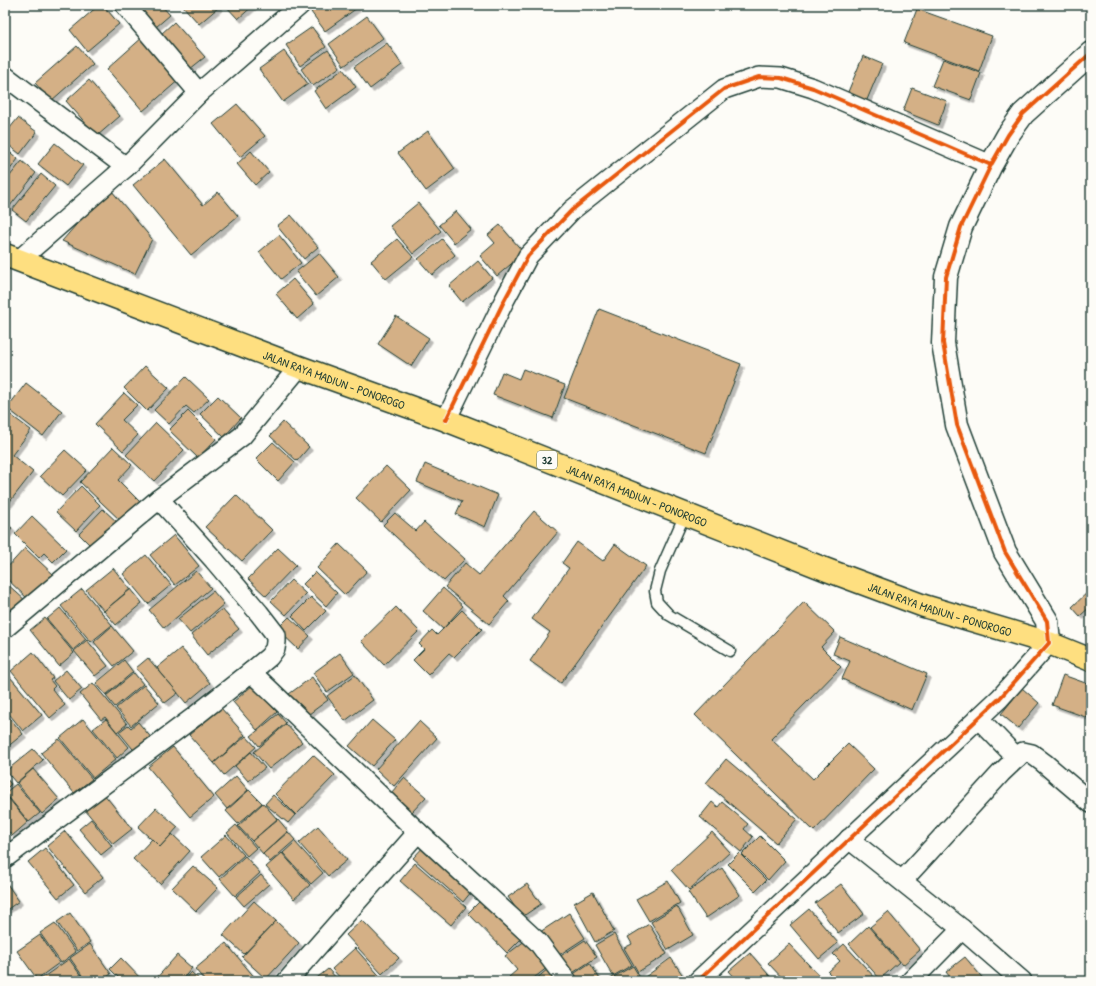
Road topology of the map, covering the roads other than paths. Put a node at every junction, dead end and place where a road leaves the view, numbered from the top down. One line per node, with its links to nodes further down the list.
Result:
1 (125, 5): 5 (street)
2 (300, 5): 5 (street)
3 (1091, 53): 6 (street)
4 (5, 76): 7 (street)
5 (199, 93): 7 (street)
6 (991, 165): 10 (street); 14 (street)
7 (126, 167): 8 (street)
8 (12, 258): 9 (highway, JALAN RAYA MADIUN - PONOROGO / 32)
9 (299, 367): 10 (highway, JALAN RAYA MADIUN - PONOROGO / 32); 11 (street)
10 (446, 420): 12 (highway, JALAN RAYA MADIUN - PONOROGO / 32)
11 (159, 499): 13 (street); 17 (street)
12 (686, 514): 14 (highway, JALAN RAYA MADIUN - PONOROGO / 32); 15 (lane)
13 (5, 628)
14 (1049, 643): 16 (highway, JALAN RAYA MADIUN - PONOROGO / 32); 18 (street)
15 (730, 651)
16 (1091, 660)
17 (251, 672): 21 (street); 23 (street)
18 (978, 718): 19 (street); 22 (street)
19 (1017, 758): 20 (street); 24 (street)
20 (1091, 802)
21 (418, 832): 26 (street); 27 (street)
22 (849, 839): 24 (street); 28 (street)
23 (5, 858)
24 (902, 881): 25 (street)
25 (962, 930): 29 (street); 30 (street)
26 (287, 981)
27 (567, 981)
28 (698, 981)
29 (911, 981)
30 (1022, 981)

